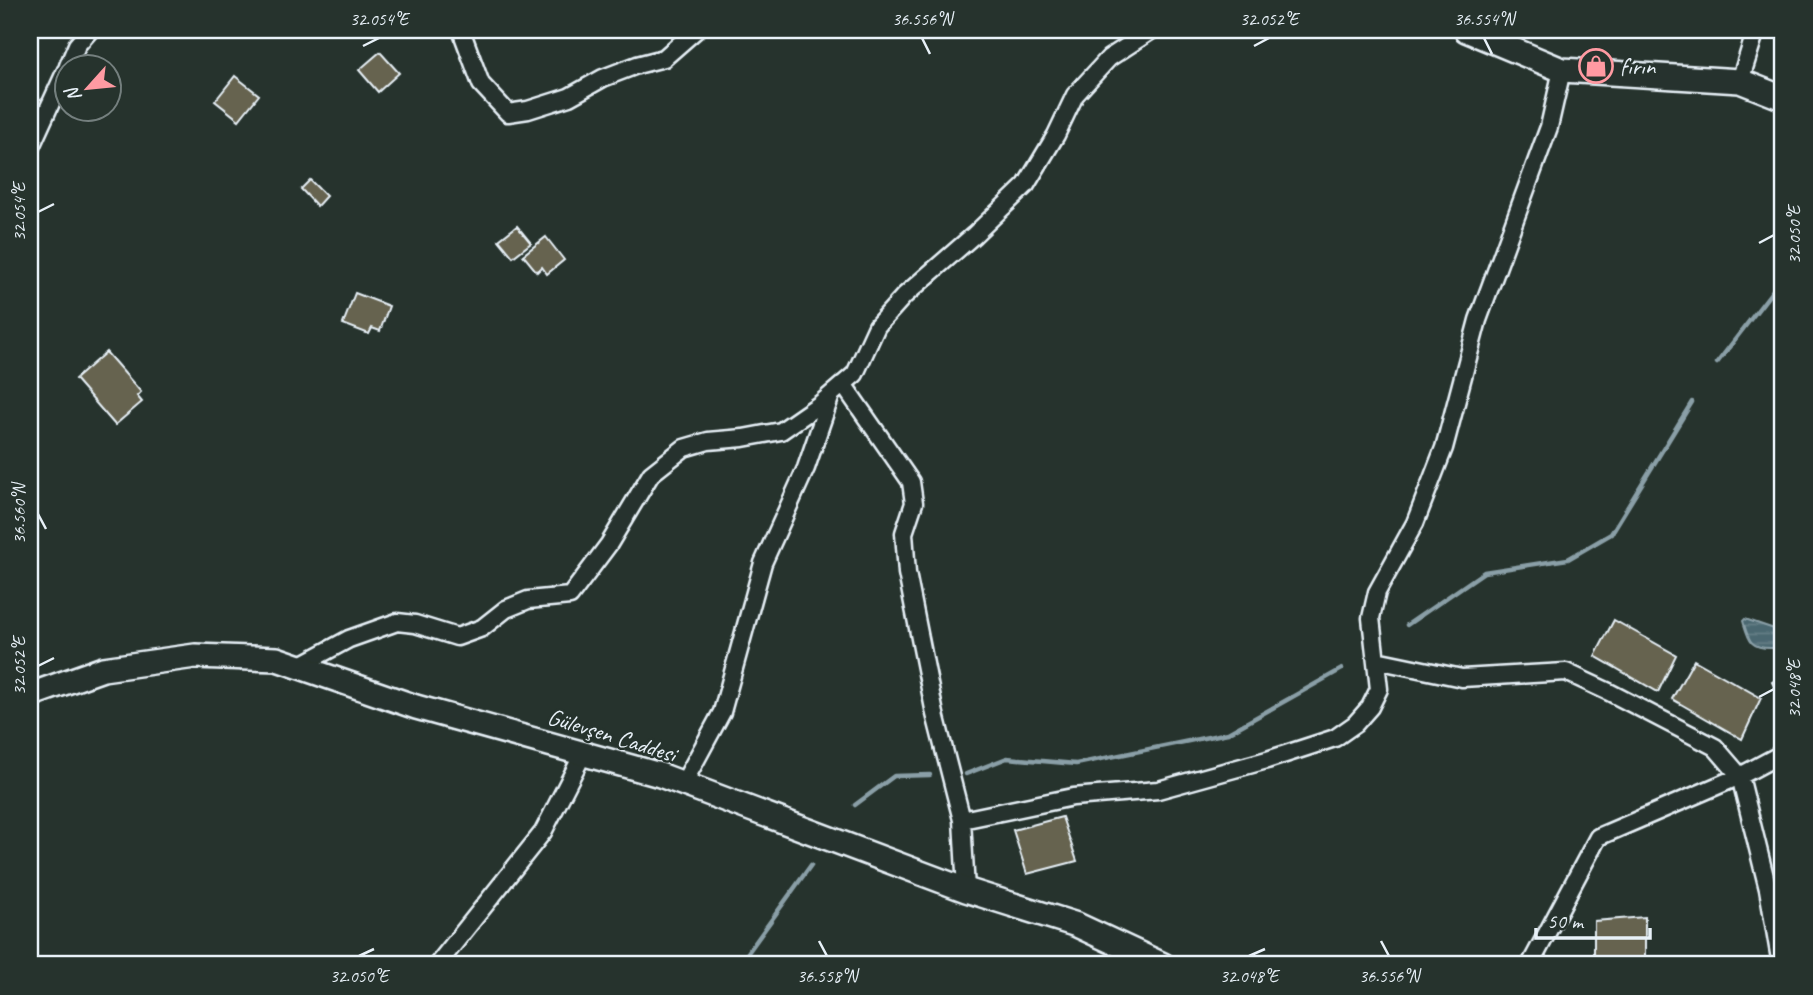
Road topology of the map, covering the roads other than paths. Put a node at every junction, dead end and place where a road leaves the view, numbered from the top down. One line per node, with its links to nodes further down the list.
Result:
1 (90, 30): 7 (street)
2 (461, 30): 3 (street)
3 (696, 30)
4 (1152, 30): 13 (street)
5 (1466, 30): 8 (street)
6 (1756, 30): 9 (street)
7 (74, 52)
8 (1562, 70): 9 (street); 14 (street)
9 (1740, 81): 10 (street)
10 (1783, 99)
11 (52, 101): 12 (street)
12 (30, 149)
13 (837, 389): 15 (street); 20 (street); 21 (street)
14 (1376, 660): 19 (street); 21 (street)
15 (299, 666): 16 (street, Gülevşen Caddesi); 17 (street, Gülevşen Caddesi)
16 (30, 695)
17 (584, 752): 20 (street, Gülevşen Caddesi); 23 (street)
18 (1783, 753): 19 (street)
19 (1740, 776): 25 (street); 26 (street)
20 (683, 784): 22 (street, Gülevşen Caddesi)
21 (962, 820): 22 (street)
22 (966, 890): 24 (street, Gülevşen Caddesi)
23 (437, 965)
24 (1163, 965)
25 (1530, 965)
26 (1781, 965)

